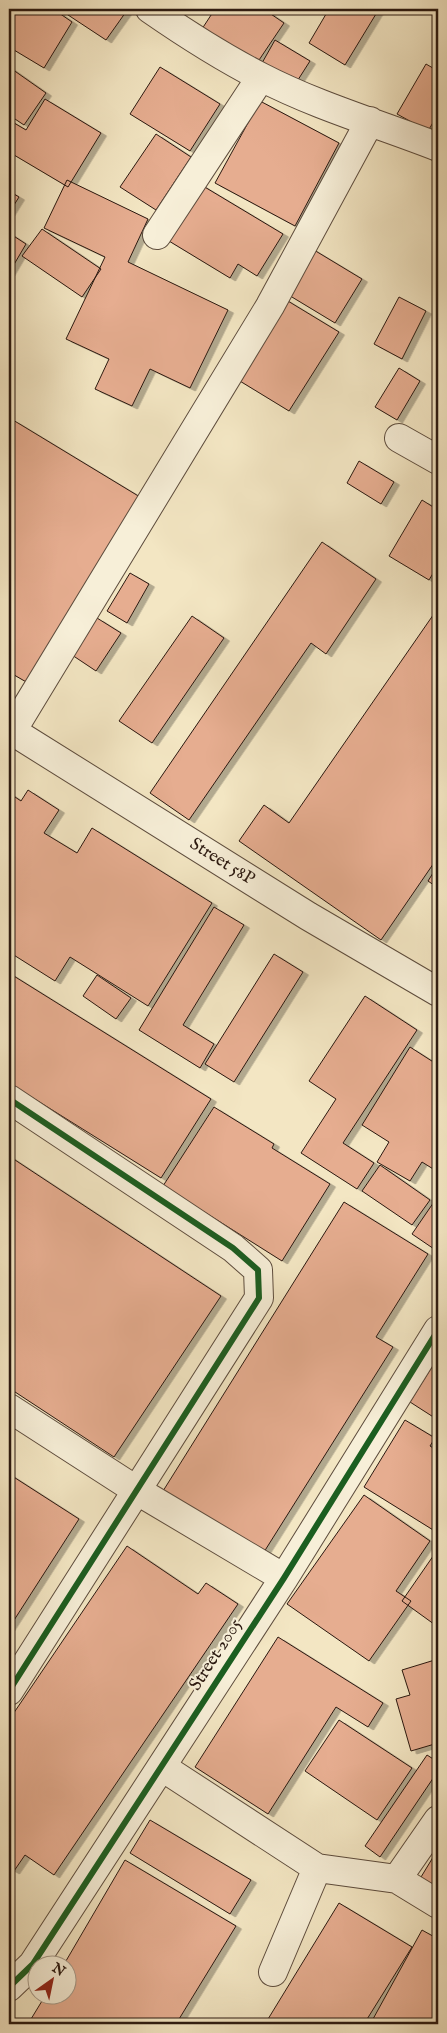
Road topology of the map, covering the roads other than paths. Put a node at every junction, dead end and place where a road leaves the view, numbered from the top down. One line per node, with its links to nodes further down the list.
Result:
1 (150, 9): 2 (street)
2 (261, 77): 3 (street); 5 (street)
3 (370, 121): 4 (street); 8 (street)
4 (438, 147)
5 (158, 235)
6 (399, 438): 7 (street)
7 (438, 460)
8 (11, 730): 9 (street, Street 58P)
9 (438, 992)
10 (9, 1099): 13 (street)
11 (438, 1330): 14 (street, Street 2005)
12 (9, 1408): 13 (street)
13 (136, 1490): 14 (street); 15 (street)
14 (284, 1578): 16 (street, Street 2005)
15 (9, 1690)
16 (162, 1767): 18 (street); 22 (street, Street 2005)
17 (438, 1820): 19 (street)
18 (317, 1868): 19 (street); 21 (street)
19 (397, 1879): 20 (street)
20 (438, 1904)
21 (273, 1972)
22 (9, 1987)

